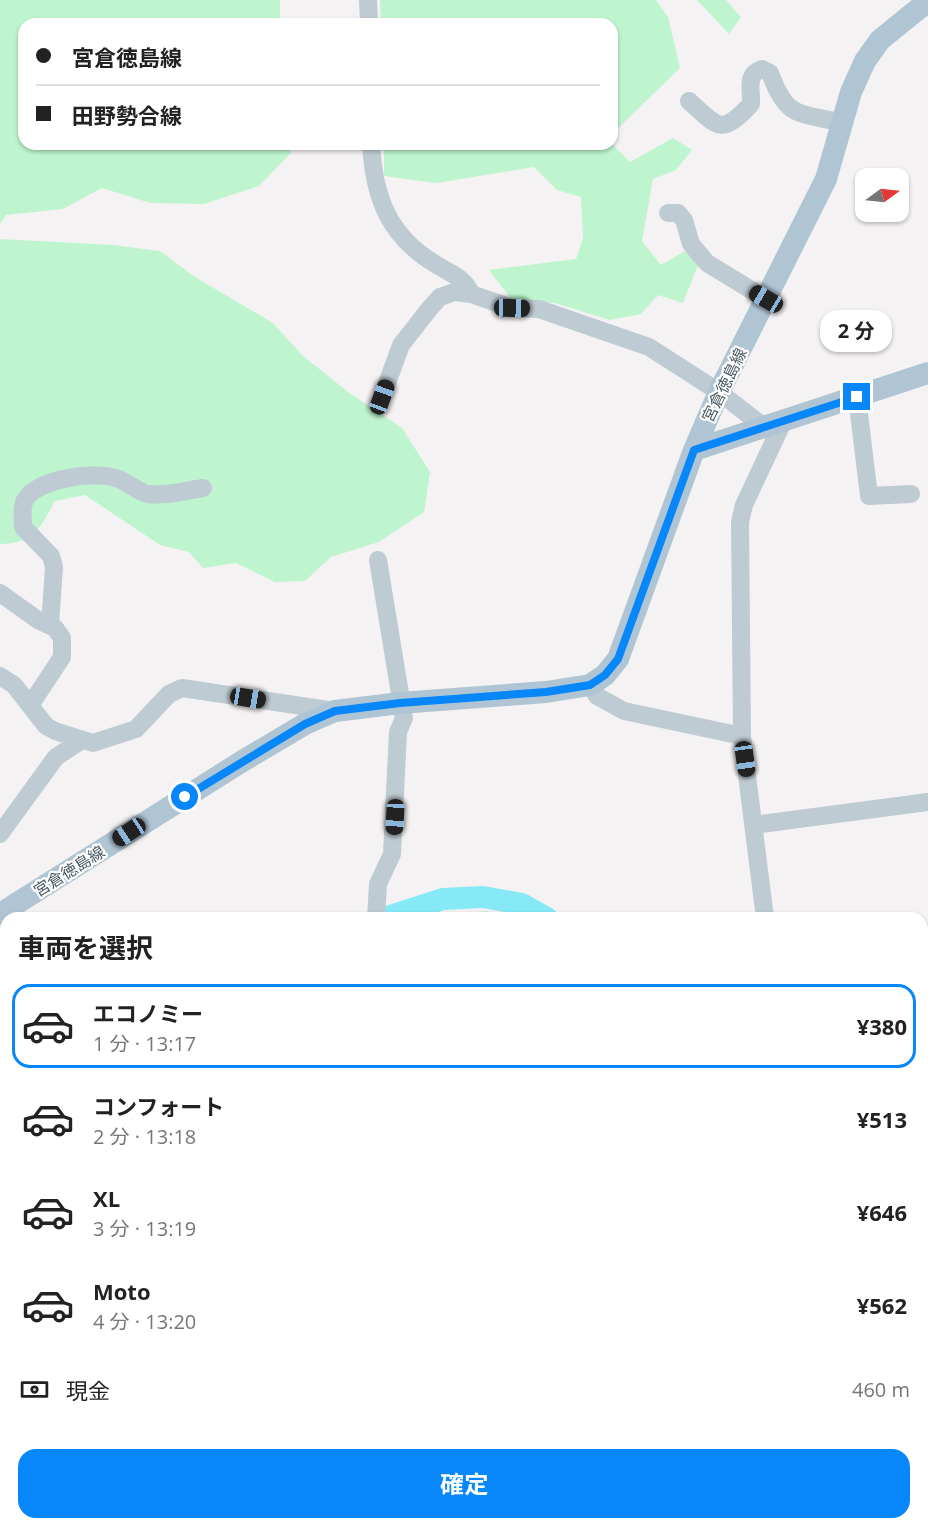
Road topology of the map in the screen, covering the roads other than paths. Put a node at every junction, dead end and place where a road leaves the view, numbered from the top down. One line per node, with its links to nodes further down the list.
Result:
1 (368, 0): 3 (street)
2 (928, 2): 5 (main road, 宮倉徳島線)
3 (369, 18)
4 (689, 101): 5 (street)
5 (842, 123): 9 (main road, 宮倉徳島線)
6 (371, 150): 8 (street)
7 (668, 213): 9 (street)
8 (471, 294): 11 (street); 12 (street)
9 (766, 299): 11 (main road, 宮倉徳島線)
10 (928, 374): 13 (main road)
11 (719, 392): 14 (street); 15 (main road, 宮倉徳島線)
12 (382, 397)
13 (857, 397): 14 (main road); 17 (street)
14 (774, 424): 15 (main road); 26 (street)
15 (694, 450): 22 (main road, 宮倉徳島線)
16 (203, 488): 20 (street)
17 (911, 494)
18 (378, 560): 23 (street)
19 (0, 593): 20 (street)
20 (50, 625): 24 (street)
21 (0, 676): 24 (street)
22 (590, 685): 23 (main road, 宮倉徳島線); 26 (street)
23 (400, 703): 25 (main road, 宮倉徳島線); 32 (street)
24 (32, 704): 27 (street)
25 (335, 711): 27 (street); 31 (main road, 宮倉徳島線)
26 (742, 736): 29 (street)
27 (82, 740): 30 (street)
28 (928, 802): 29 (street)
29 (754, 825): 33 (street)
30 (0, 834)
31 (9, 909)
32 (376, 912)
33 (764, 912)

